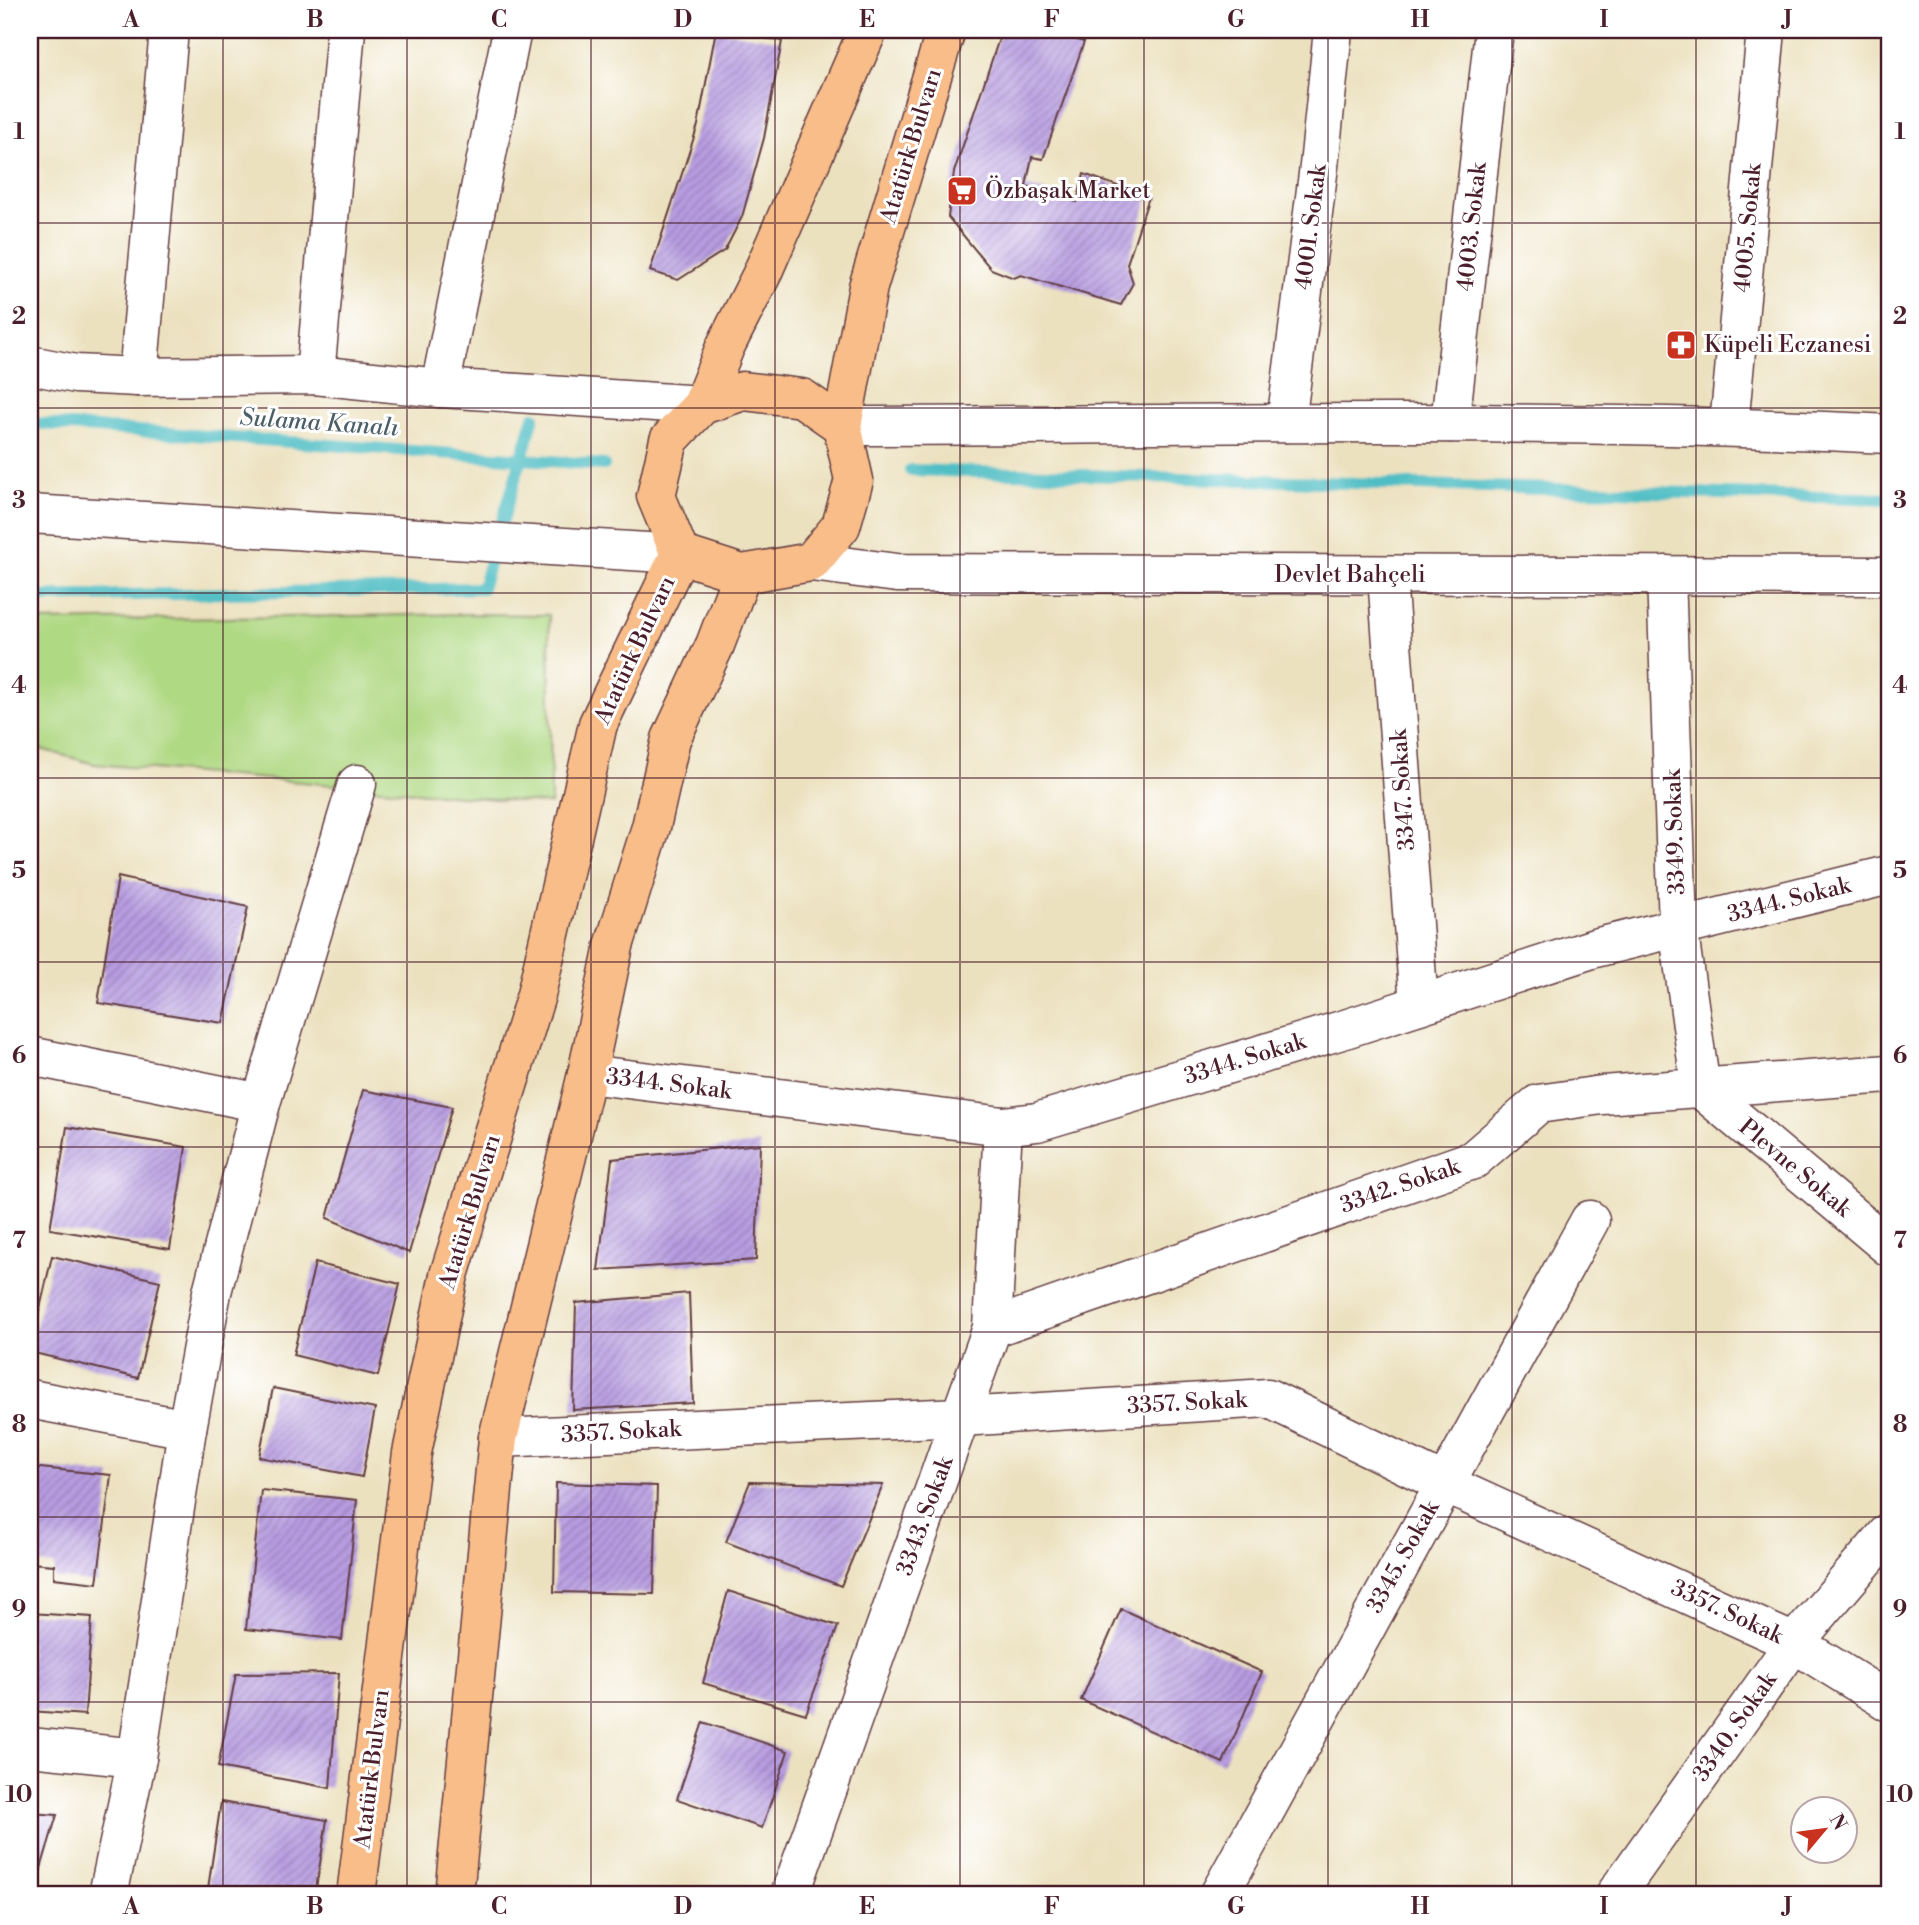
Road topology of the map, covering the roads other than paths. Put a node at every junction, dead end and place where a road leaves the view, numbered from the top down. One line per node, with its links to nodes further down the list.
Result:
1 (169, 30): 11 (street)
2 (346, 30): 10 (street)
3 (512, 30): 12 (street)
4 (868, 30): 13 (main road)
5 (946, 30): 16 (main road, Atatürk Bulvarı)
6 (1333, 30): 14 (street, 4001. Sokak)
7 (1494, 30): 15 (street, 4003. Sokak)
8 (1766, 30): 17 (street, 4005. Sokak)
9 (30, 365): 11 (street)
10 (315, 375): 11 (street); 12 (street)
11 (138, 377)
12 (440, 388): 13 (street)
13 (702, 405): 16 (main road); 20 (main road)
14 (1286, 423): 15 (street); 16 (street)
15 (1450, 423): 17 (street)
16 (842, 426): 21 (main road)
17 (1729, 426): 18 (street)
18 (1889, 434)
19 (30, 513): 20 (street)
20 (680, 554): 22 (main road); 50 (main road, Atatürk Bulvarı)
21 (811, 562): 22 (main road); 24 (street, Devlet Bahçeli)
22 (742, 573): 31 (main road)
23 (1666, 575): 24 (street, Devlet Bahçeli); 25 (street, Devlet Bahçeli); 28 (street, 3349. Sokak)
24 (1387, 576): 29 (street, 3347. Sokak)
25 (1889, 576)
26 (357, 784): 34 (street)
27 (1889, 875): 28 (street, 3344. Sokak)
28 (1678, 927): 29 (street, 3344. Sokak); 33 (street, 3349. Sokak)
29 (1419, 1005): 35 (street, 3344. Sokak)
30 (30, 1056): 34 (street)
31 (587, 1074): 35 (street, 3344. Sokak); 42 (main road)
32 (1889, 1074): 33 (street, 3342. Sokak)
33 (1701, 1089): 37 (street, Plevne Sokak); 38 (street, 3342. Sokak)
34 (261, 1103): 41 (street)
35 (1003, 1126): 38 (street, 3343. Sokak)
36 (1590, 1220): 43 (street, 3345. Sokak)
37 (1889, 1247)
38 (992, 1328): 40 (street, 3343. Sokak)
39 (30, 1399): 41 (street)
40 (960, 1417): 42 (street, 3357. Sokak); 43 (street, 3357. Sokak); 52 (street, 3343. Sokak)
41 (187, 1429): 48 (street)
42 (498, 1438): 51 (main road)
43 (1443, 1483): 45 (street, 3357. Sokak); 53 (street, 3345. Sokak)
44 (1889, 1531): 45 (street, 3340. Sokak)
45 (1794, 1643): 46 (street, 3357. Sokak); 54 (street, 3340. Sokak)
46 (1889, 1702)
47 (30, 1747): 48 (street)
48 (137, 1758): 49 (street)
49 (108, 1895)
50 (356, 1895)
51 (454, 1895)
52 (790, 1895)
53 (1219, 1895)
54 (1615, 1895)

